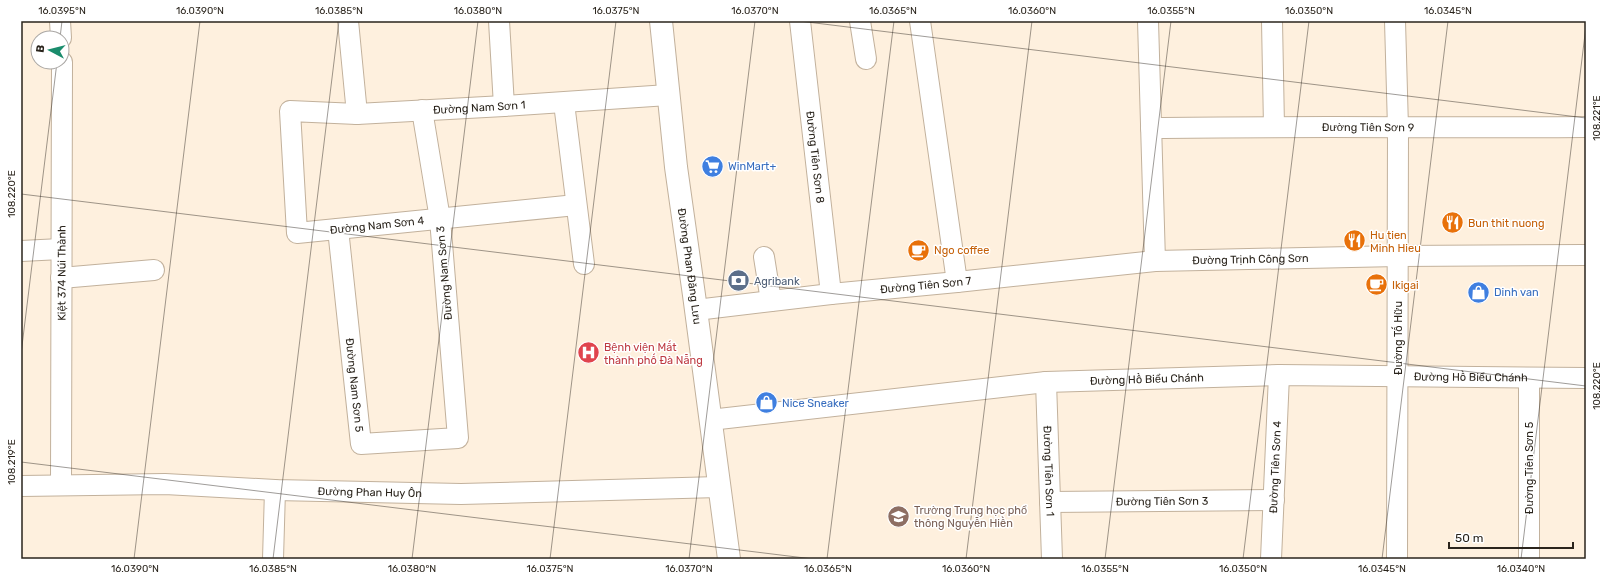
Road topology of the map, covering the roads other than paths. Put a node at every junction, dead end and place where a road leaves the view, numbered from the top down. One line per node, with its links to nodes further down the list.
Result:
1 (348, 21): 16 (street)
2 (499, 21): 14 (street)
3 (661, 21): 12 (street, Đường Phan Đăng Lưu)
4 (800, 21): 35 (street, Đường Tiên Sơn 8)
5 (860, 21): 10 (street)
6 (920, 21): 34 (street)
7 (1148, 21): 19 (street)
8 (1272, 21): 17 (street)
9 (1395, 21): 20 (street, Đường Tố Hữu)
10 (866, 59)
11 (62, 70): 25 (street, Kiệt 374 Núi Thành)
12 (668, 95): 13 (street, Đường Nam Sơn 1); 37 (street, Đường Phan Đăng Lưu)
13 (564, 103): 14 (street, Đường Nam Sơn 1); 21 (street)
14 (504, 106): 15 (street, Đường Nam Sơn 1)
15 (422, 110): 16 (street, Đường Nam Sơn 1); 22 (street, Đường Nam Sơn 3)
16 (356, 114): 24 (street, Đường Nam Sơn 1)
17 (1274, 126): 19 (street, Đường Tiên Sơn 9); 20 (street, Đường Tiên Sơn 9)
18 (1586, 127): 20 (street, Đường Tiên Sơn 9)
19 (1151, 128): 30 (street)
20 (1398, 128): 28 (street, Đường Tố Hữu)
21 (576, 205): 22 (street, Đường Nam Sơn 4); 31 (street)
22 (440, 219): 23 (street, Đường Nam Sơn 4); 44 (street, Đường Nam Sơn 3)
23 (338, 229): 24 (street, Đường Nam Sơn 4); 44 (street, Đường Nam Sơn 5)
24 (297, 233)
25 (61, 249): 26 (street); 33 (street, Kiệt 374 Núi Thành)
26 (21, 251)
27 (1586, 255): 28 (street, Đường Trịnh Công Sơn)
28 (1398, 256): 30 (street, Đường Trịnh Công Sơn); 39 (street, Đường Tố Hữu)
29 (764, 258): 36 (street)
30 (1155, 261): 34 (street, Đường Tiên Sơn 7)
31 (584, 264)
32 (154, 270): 33 (street)
33 (61, 278): 45 (street, Kiệt 374 Núi Thành)
34 (957, 282): 35 (street, Đường Tiên Sơn 7)
35 (831, 294): 36 (street, Đường Tiên Sơn 7)
36 (771, 301): 37 (street, Đường Tiên Sơn 7)
37 (696, 310): 43 (street, Đường Phan Đăng Lưu)
38 (1279, 375): 39 (street, Đường Hồ Biểu Chánh); 42 (street, Đường Hồ Biểu Chánh); 49 (street, Đường Tiên Sơn 4)
39 (1398, 376): 40 (street, Đường Hồ Biểu Chánh); 55 (street, Đường Tố Hữu)
40 (1529, 378): 41 (street, Đường Hồ Biểu Chánh); 56 (street, Đường Tiên Sơn 5)
41 (1586, 378)
42 (1046, 382): 43 (street, Đường Hồ Biểu Chánh); 50 (street, Đường Tiên Sơn 1)
43 (710, 420): 47 (street, Đường Phan Đăng Lưu)
44 (458, 438)
45 (61, 485): 46 (street, Đường Phan Huy Ôn); 48 (street, Đường Phan Huy Ôn)
46 (21, 486)
47 (719, 487): 48 (street, Đường Phan Huy Ôn); 52 (street, Đường Phan Đăng Lưu)
48 (275, 490): 51 (street)
49 (1274, 500): 50 (street, Đường Tiên Sơn 3); 54 (street, Đường Tiên Sơn 4)
50 (1050, 502): 53 (street, Đường Tiên Sơn 1)
51 (273, 559)
52 (729, 559)
53 (1052, 559)
54 (1271, 559)
55 (1397, 559)
56 (1529, 559)

